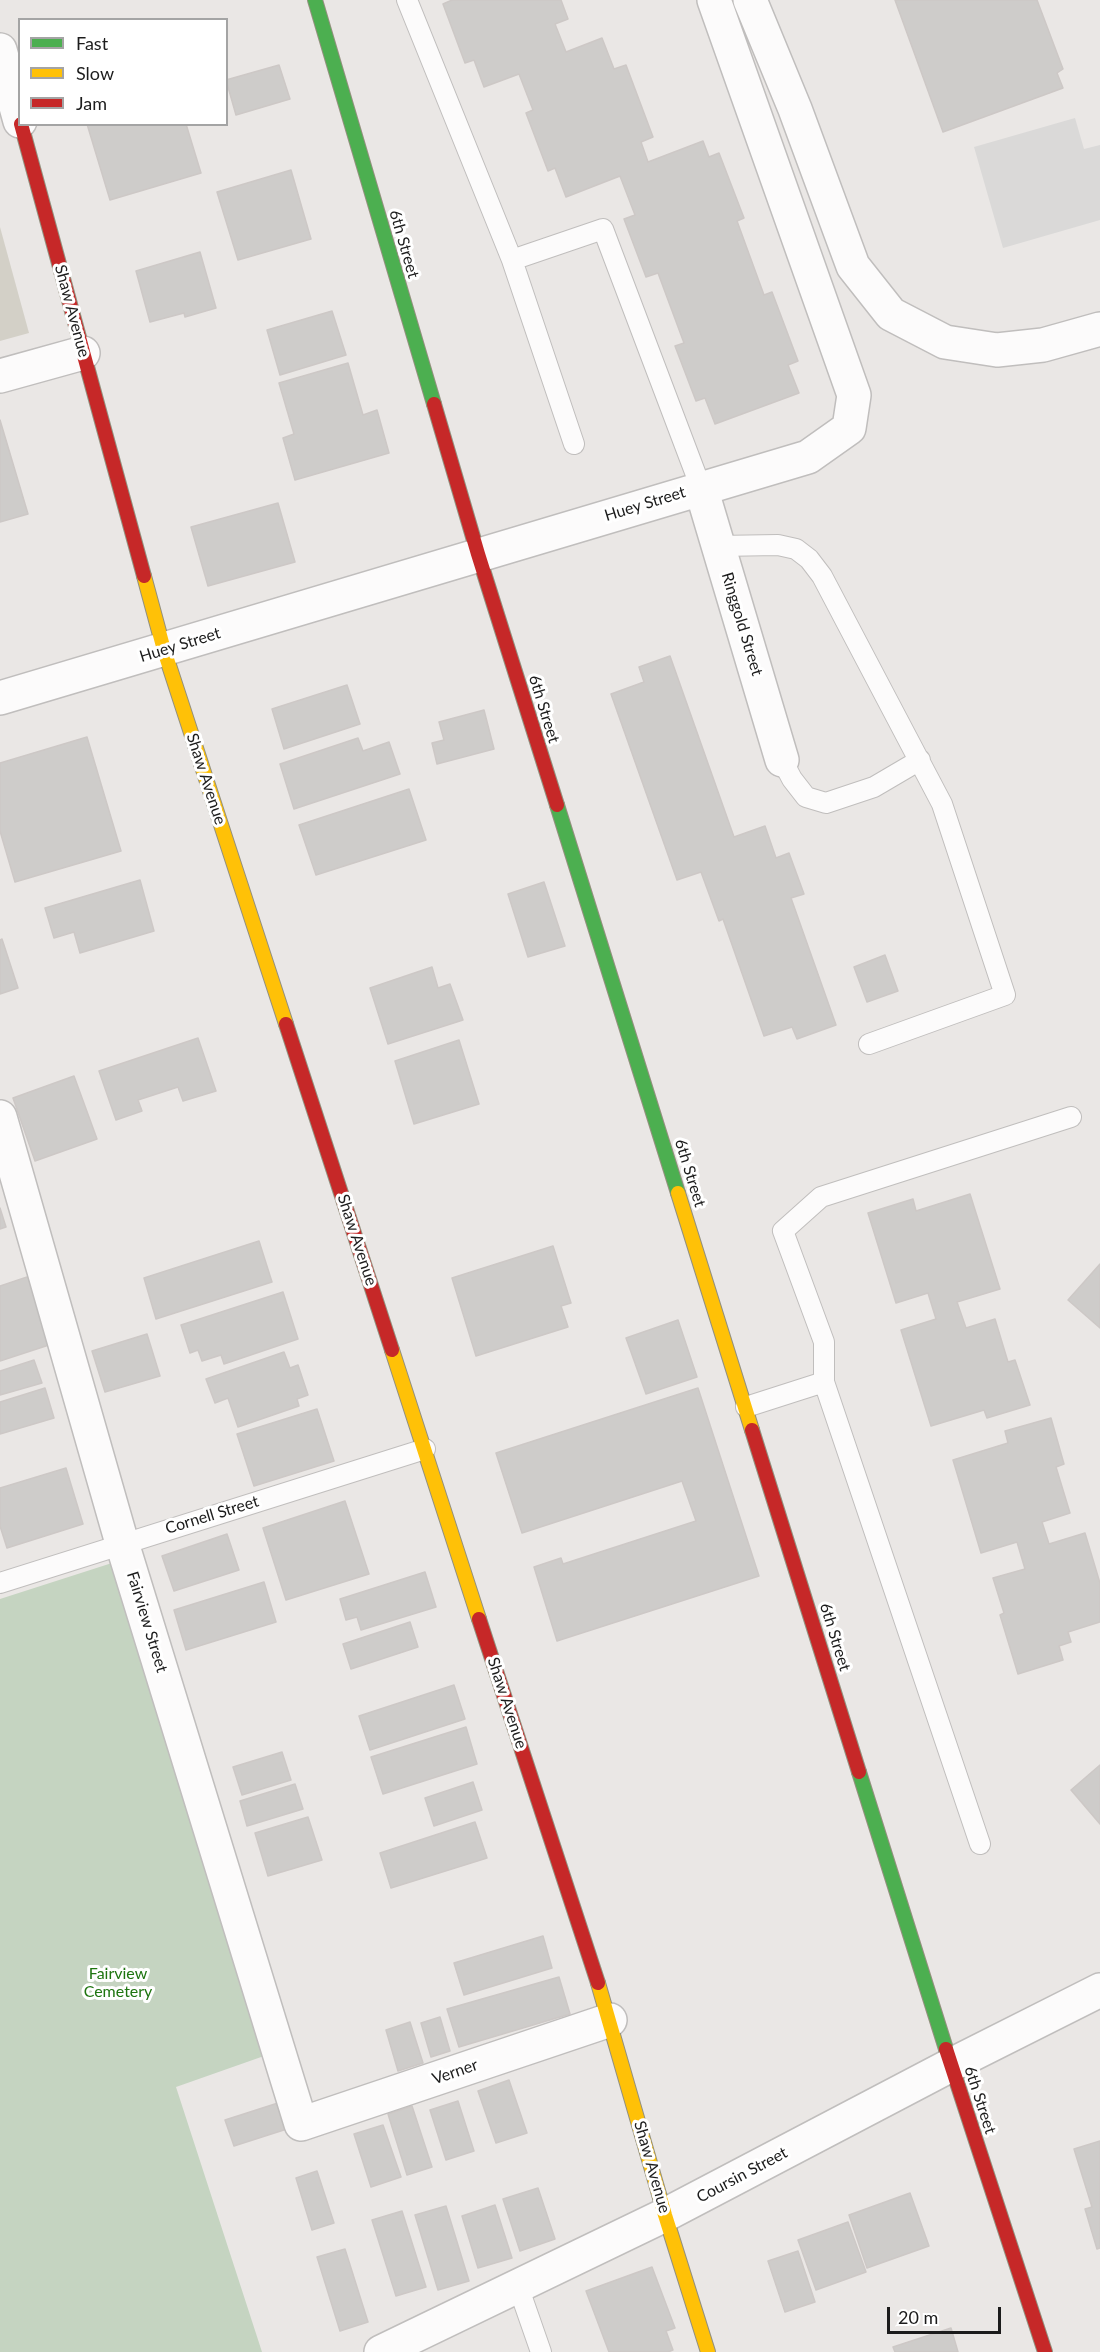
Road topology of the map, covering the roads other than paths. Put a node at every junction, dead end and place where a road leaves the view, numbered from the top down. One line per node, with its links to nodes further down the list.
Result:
1 (315, 0): 15 (street, 6th Street)
2 (407, 0): 8 (lane)
3 (714, 0): 13 (street, Huey Street)
4 (750, 0): 9 (street)
5 (0, 50): 6 (street, Shaw Avenue)
6 (18, 116)
7 (21, 126): 10 (street, Shaw Avenue)
8 (512, 260): 12 (lane); 13 (lane)
9 (1100, 329)
10 (83, 353): 11 (street); 16 (street, Shaw Avenue)
11 (0, 376)
12 (574, 444)
13 (701, 488): 14 (street, Ringgold Street); 15 (street, Huey Street)
14 (718, 546): 18 (street, Ringgold Street); 19 (lane)
15 (478, 554): 16 (street, Huey Street); 24 (street, 6th Street)
16 (164, 650): 17 (street, Huey Street); 25 (street, Shaw Avenue)
17 (0, 698)
18 (782, 760): 19 (lane)
19 (920, 760): 20 (lane)
20 (869, 1044)
21 (0, 1117): 26 (street, Fairview Street)
22 (1071, 1117): 23 (lane)
23 (824, 1382): 24 (lane); 28 (lane)
24 (746, 1407): 31 (street, 6th Street)
25 (425, 1449): 26 (lane, Cornell Street); 30 (street, Shaw Avenue)
26 (122, 1543): 27 (lane, Cornell Street); 32 (street, Fairview Street)
27 (0, 1582)
28 (980, 1844)
29 (1100, 1990): 31 (street, Coursin Street)
30 (610, 2020): 32 (street, Verner); 33 (street, Shaw Avenue)
31 (951, 2065): 33 (street, Coursin Street); 38 (street, 6th Street)
32 (301, 2124)
33 (665, 2215): 34 (street, Coursin Street); 37 (street, Shaw Avenue)
34 (518, 2286): 35 (street, Coursin Street); 36 (lane)
35 (381, 2352)
36 (541, 2352)
37 (708, 2352)
38 (1045, 2352)

